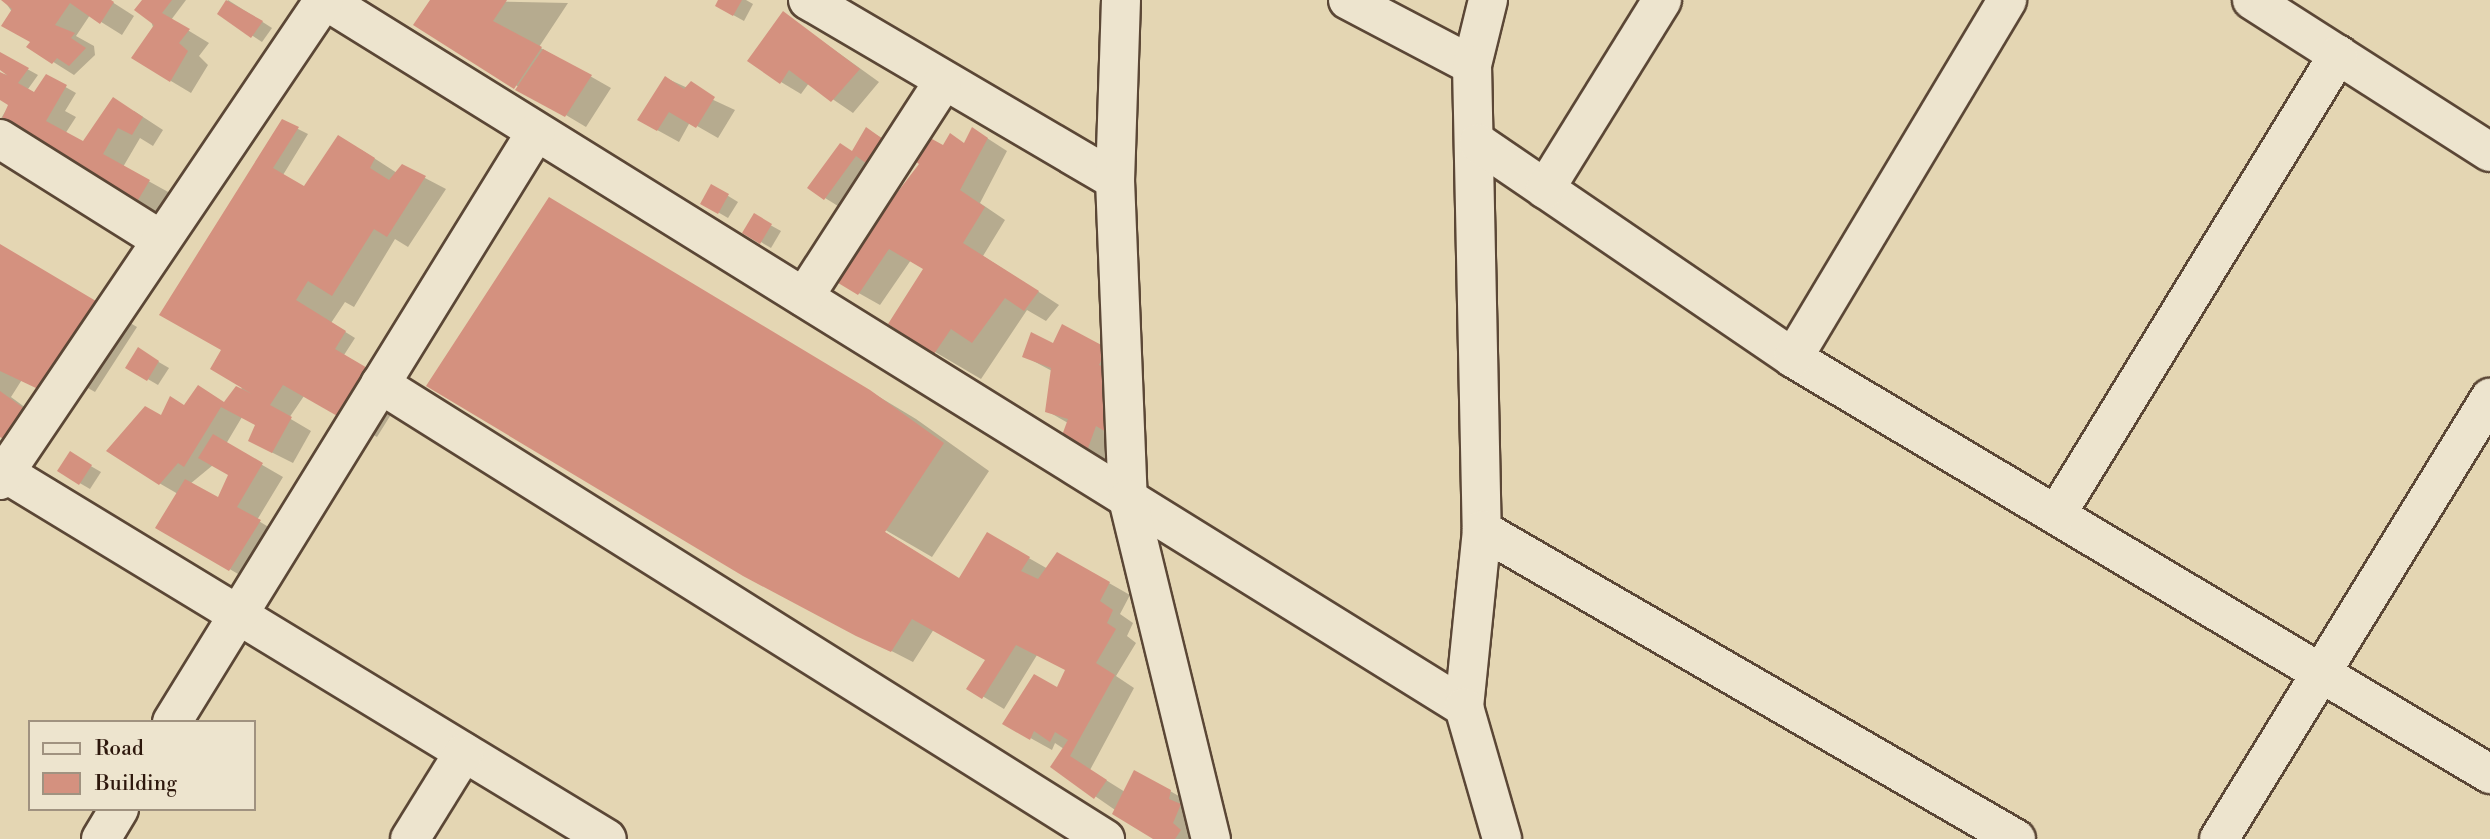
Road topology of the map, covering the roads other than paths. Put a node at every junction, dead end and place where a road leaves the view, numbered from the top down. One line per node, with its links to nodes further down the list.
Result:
1 (325, 0): 12 (street); 18 (street)
2 (808, 0): 11 (street)
3 (1121, 0): 16 (street)
4 (1348, 0): 10 (street)
5 (1488, 0): 10 (street)
6 (1662, 0): 17 (street)
7 (2007, 0): 20 (street)
8 (2252, 0): 9 (street)
9 (2338, 55): 15 (street); 25 (street)
10 (1472, 65): 14 (street)
11 (942, 84): 16 (street); 19 (street)
12 (536, 132): 19 (street); 21 (street)
13 (0, 139): 18 (street)
14 (1478, 143): 17 (street); 26 (street)
15 (2490, 152)
16 (1115, 180): 24 (street)
17 (1545, 189): 20 (street)
18 (161, 240): 23 (street)
19 (804, 297): 24 (street)
20 (1793, 358): 25 (street)
21 (380, 384): 27 (street); 37 (street)
22 (2490, 398): 28 (street)
23 (2, 474): 27 (street)
24 (1128, 499): 29 (street); 38 (street)
25 (2056, 515): 28 (street)
26 (1482, 530): 29 (street); 40 (street)
27 (238, 614): 30 (street); 31 (street)
28 (2324, 675): 32 (street); 41 (street)
29 (1464, 707): 39 (street)
30 (173, 720)
31 (464, 752): 35 (street); 36 (street)
32 (2490, 774)
33 (118, 811): 34 (street)
34 (101, 839)
35 (410, 839)
36 (607, 839)
37 (1105, 839)
38 (1211, 839)
39 (1502, 839)
40 (2016, 839)
41 (2220, 839)

